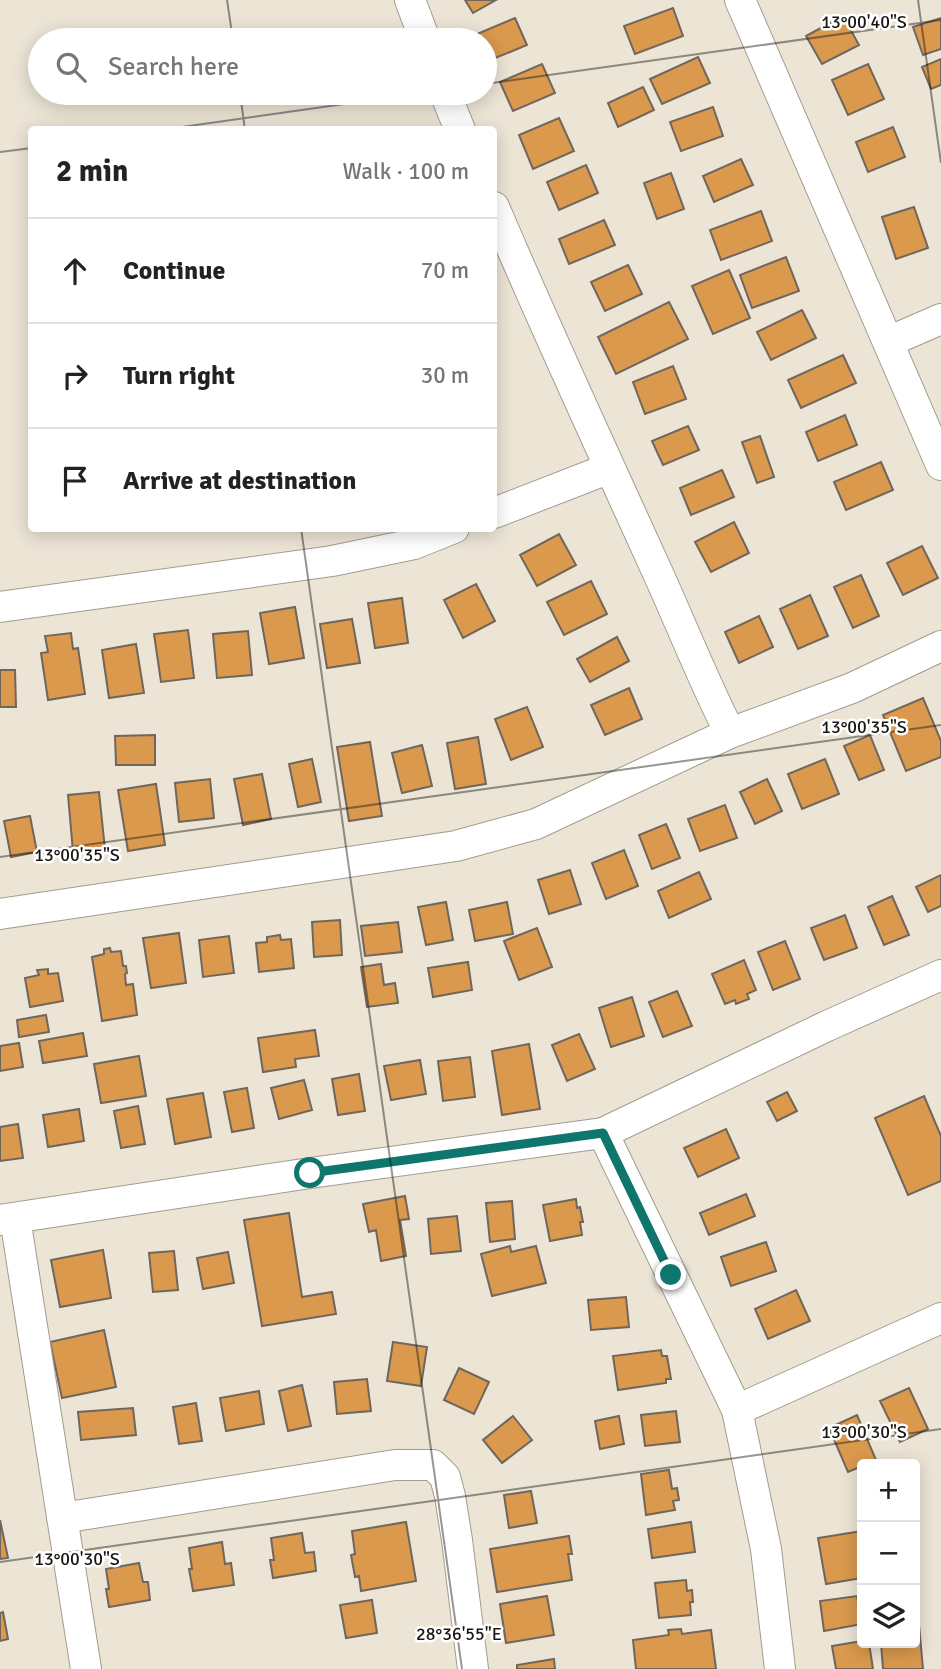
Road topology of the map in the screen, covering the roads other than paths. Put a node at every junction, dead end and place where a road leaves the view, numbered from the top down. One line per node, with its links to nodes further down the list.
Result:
1 (410, 0): 3 (street)
2 (740, 0): 8 (street)
3 (420, 28)
4 (450, 105): 5 (street)
5 (458, 126)
6 (497, 214): 10 (street)
7 (941, 319): 8 (street)
8 (888, 342): 9 (street)
9 (941, 465)
10 (610, 468): 11 (street); 15 (street)
11 (497, 512)
12 (444, 532): 13 (street)
13 (0, 607)
14 (941, 646): 15 (street)
15 (730, 733): 16 (street)
16 (0, 914)
17 (941, 975): 18 (street)
18 (603, 1133): 19 (street); 21 (street)
19 (8, 1219): 22 (street)
20 (941, 1318): 21 (street)
21 (737, 1410): 25 (street)
22 (62, 1518): 23 (street); 24 (street)
23 (86, 1669)
24 (473, 1669)
25 (780, 1669)

